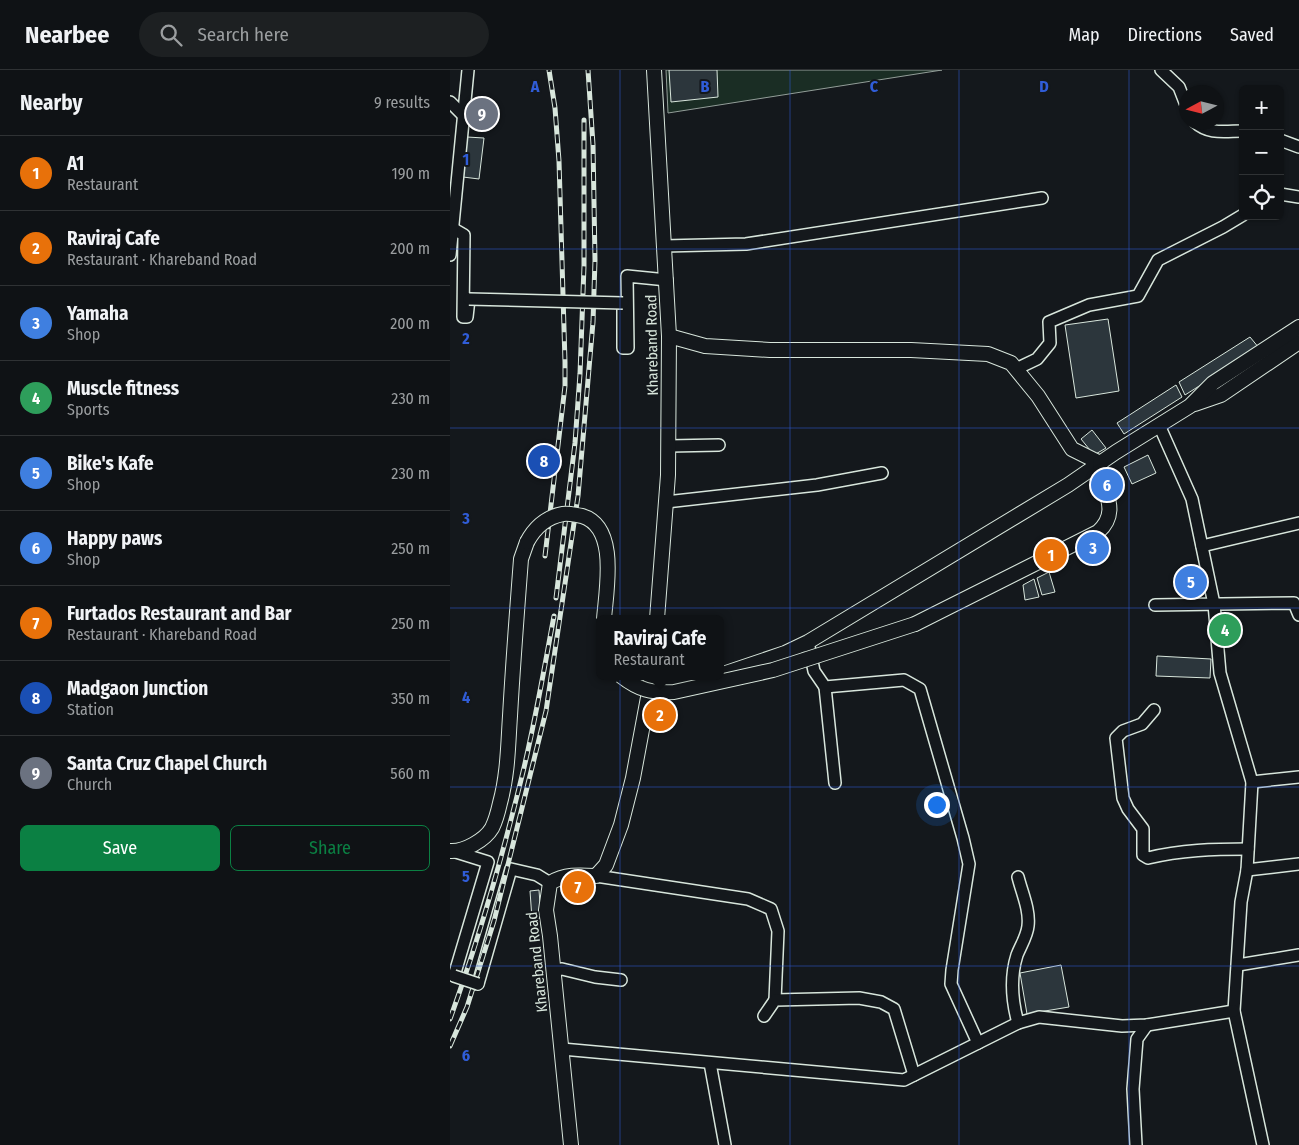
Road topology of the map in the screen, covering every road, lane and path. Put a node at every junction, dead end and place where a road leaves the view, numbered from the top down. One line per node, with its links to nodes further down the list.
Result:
1 (468, 70): 6 (street)
2 (654, 70): 17 (main road, Khareband Road)
3 (1161, 70): 4 (street)
4 (1179, 87)
5 (450, 102): 6 (street)
6 (464, 115): 11 (street)
7 (1204, 130): 8 (street)
8 (1239, 131)
9 (1284, 141): 10 (street)
10 (1299, 147)
11 (453, 182): 16 (street)
12 (1284, 195): 13 (street)
13 (1299, 197)
14 (1042, 198): 17 (street)
15 (1239, 217): 23 (street)
16 (452, 228): 18 (street); 19 (street, bridge)
17 (664, 246): 19 (main road, Khareband Road)
18 (450, 248)
19 (667, 280): 21 (main road, Khareband Road)
20 (1299, 327): 24 (main road)
21 (669, 336): 23 (main road); 27 (main road, Khareband Road)
22 (1299, 342): 24 (main road)
23 (1016, 369): 28 (main road)
24 (1190, 406): 25 (main road)
25 (1160, 425): 28 (main road); 32 (street)
26 (719, 445): 27 (street)
27 (668, 446): 30 (main road, Khareband Road)
28 (1100, 463): 38 (main road); 40 (main road, bridge)
29 (882, 473): 30 (street)
30 (666, 502): 37 (main road, Khareband Road)
31 (1299, 523): 32 (street)
32 (1202, 546): 33 (street)
33 (1214, 604): 34 (street); 35 (street); 46 (street)
34 (1155, 605)
35 (1299, 614)
36 (604, 615): 49 (main road, bridge)
37 (657, 615)
38 (808, 642): 39 (main road); 43 (street)
39 (724, 674)
40 (626, 680)
41 (695, 680): 42 (main road)
42 (652, 681): 52 (main road)
43 (825, 688): 47 (street); 64 (street)
44 (1154, 710): 48 (street)
45 (1299, 777): 46 (street)
46 (1252, 782): 48 (street)
47 (835, 784)
48 (1248, 849): 51 (street)
49 (453, 851): 54 (street, bridge)
50 (1299, 864): 51 (street)
51 (1247, 870): 56 (street)
52 (596, 876): 54 (main road); 59 (street)
53 (1018, 877): 62 (street)
54 (550, 883): 57 (main road, Khareband Road)
55 (1299, 955): 56 (street)
56 (1238, 965): 60 (street)
57 (554, 970): 58 (street); 65 (main road, Khareband Road)
58 (621, 980)
59 (775, 1000): 61 (street); 67 (street)
60 (1234, 1011): 63 (street); 72 (street)
61 (764, 1016)
62 (1018, 1023): 63 (street); 64 (street)
63 (1147, 1025): 70 (street)
64 (978, 1043): 67 (street)
65 (562, 1049): 66 (street); 68 (main road, Khareband Road)
66 (710, 1063): 67 (street); 69 (street)
67 (914, 1075)
68 (571, 1145)
69 (725, 1145)
70 (1136, 1145)
71 (1258, 1145): 72 (street)
72 (1263, 1145)

